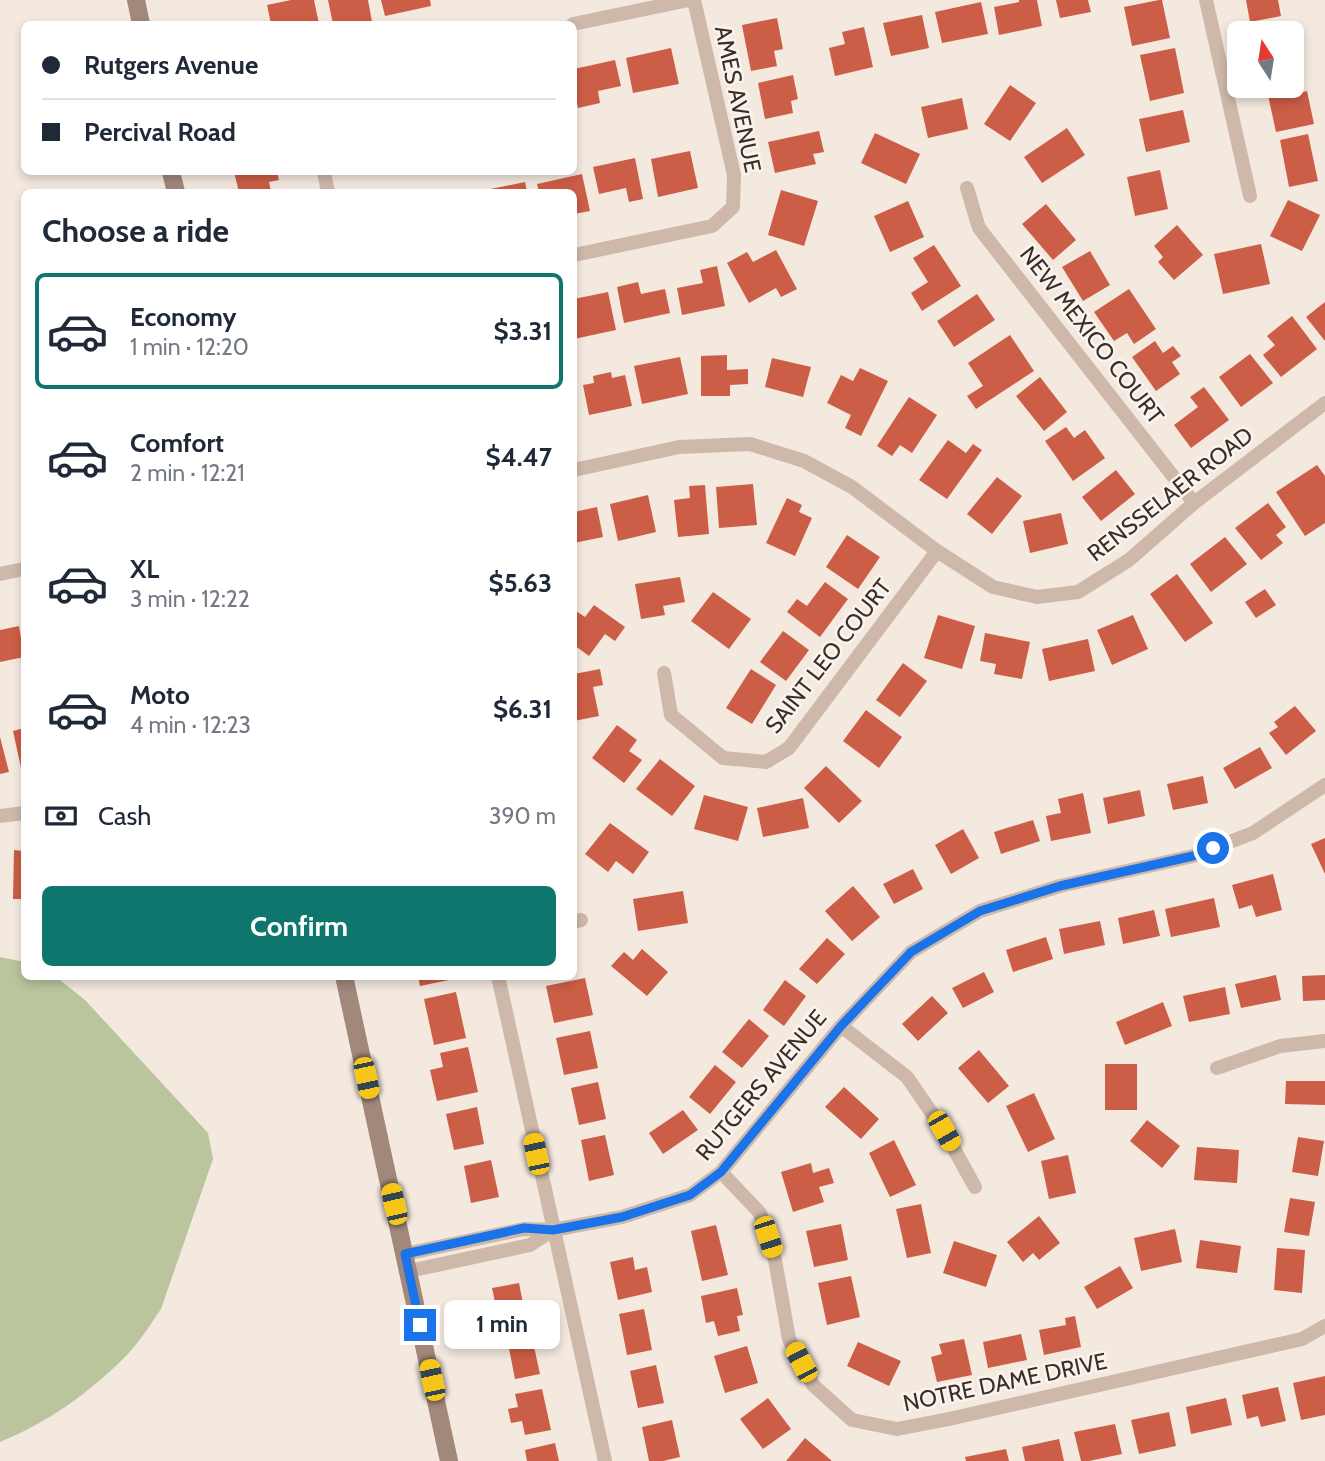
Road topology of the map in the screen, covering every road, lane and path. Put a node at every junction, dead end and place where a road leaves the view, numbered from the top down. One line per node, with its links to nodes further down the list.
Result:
1 (136, 0): 4 (street)
2 (691, 0): 5 (street); 8 (street, AMES AVENUE)
3 (1206, 0): 7 (street)
4 (140, 21)
5 (577, 23)
6 (967, 188): 11 (street, NEW MEXICO COURT)
7 (1251, 196)
8 (577, 254)
9 (1325, 402): 11 (street, RENSSELAER ROAD)
10 (577, 469): 12 (street, RENSSELAER ROAD)
11 (1194, 503): 12 (street, RENSSELAER ROAD)
12 (937, 551): 15 (street, SAINT LEO COURT)
13 (21, 570): 14 (street)
14 (0, 574)
15 (664, 673)
16 (1325, 785): 21 (street, RUTGERS AVENUE)
17 (21, 813): 18 (street)
18 (0, 816)
19 (345, 980): 27 (street)
20 (499, 980): 26 (street)
21 (841, 1026): 24 (street, RUTGERS AVENUE); 25 (street)
22 (1325, 1041): 23 (street)
23 (1217, 1068)
24 (721, 1172): 26 (street, RUTGERS AVENUE); 28 (street, NOTRE DAME DRIVE)
25 (975, 1187)
26 (553, 1230): 27 (street, RUTGERS AVENUE); 30 (street)
27 (407, 1263): 29 (street)
28 (1325, 1326)
29 (449, 1461)
30 (605, 1461)

